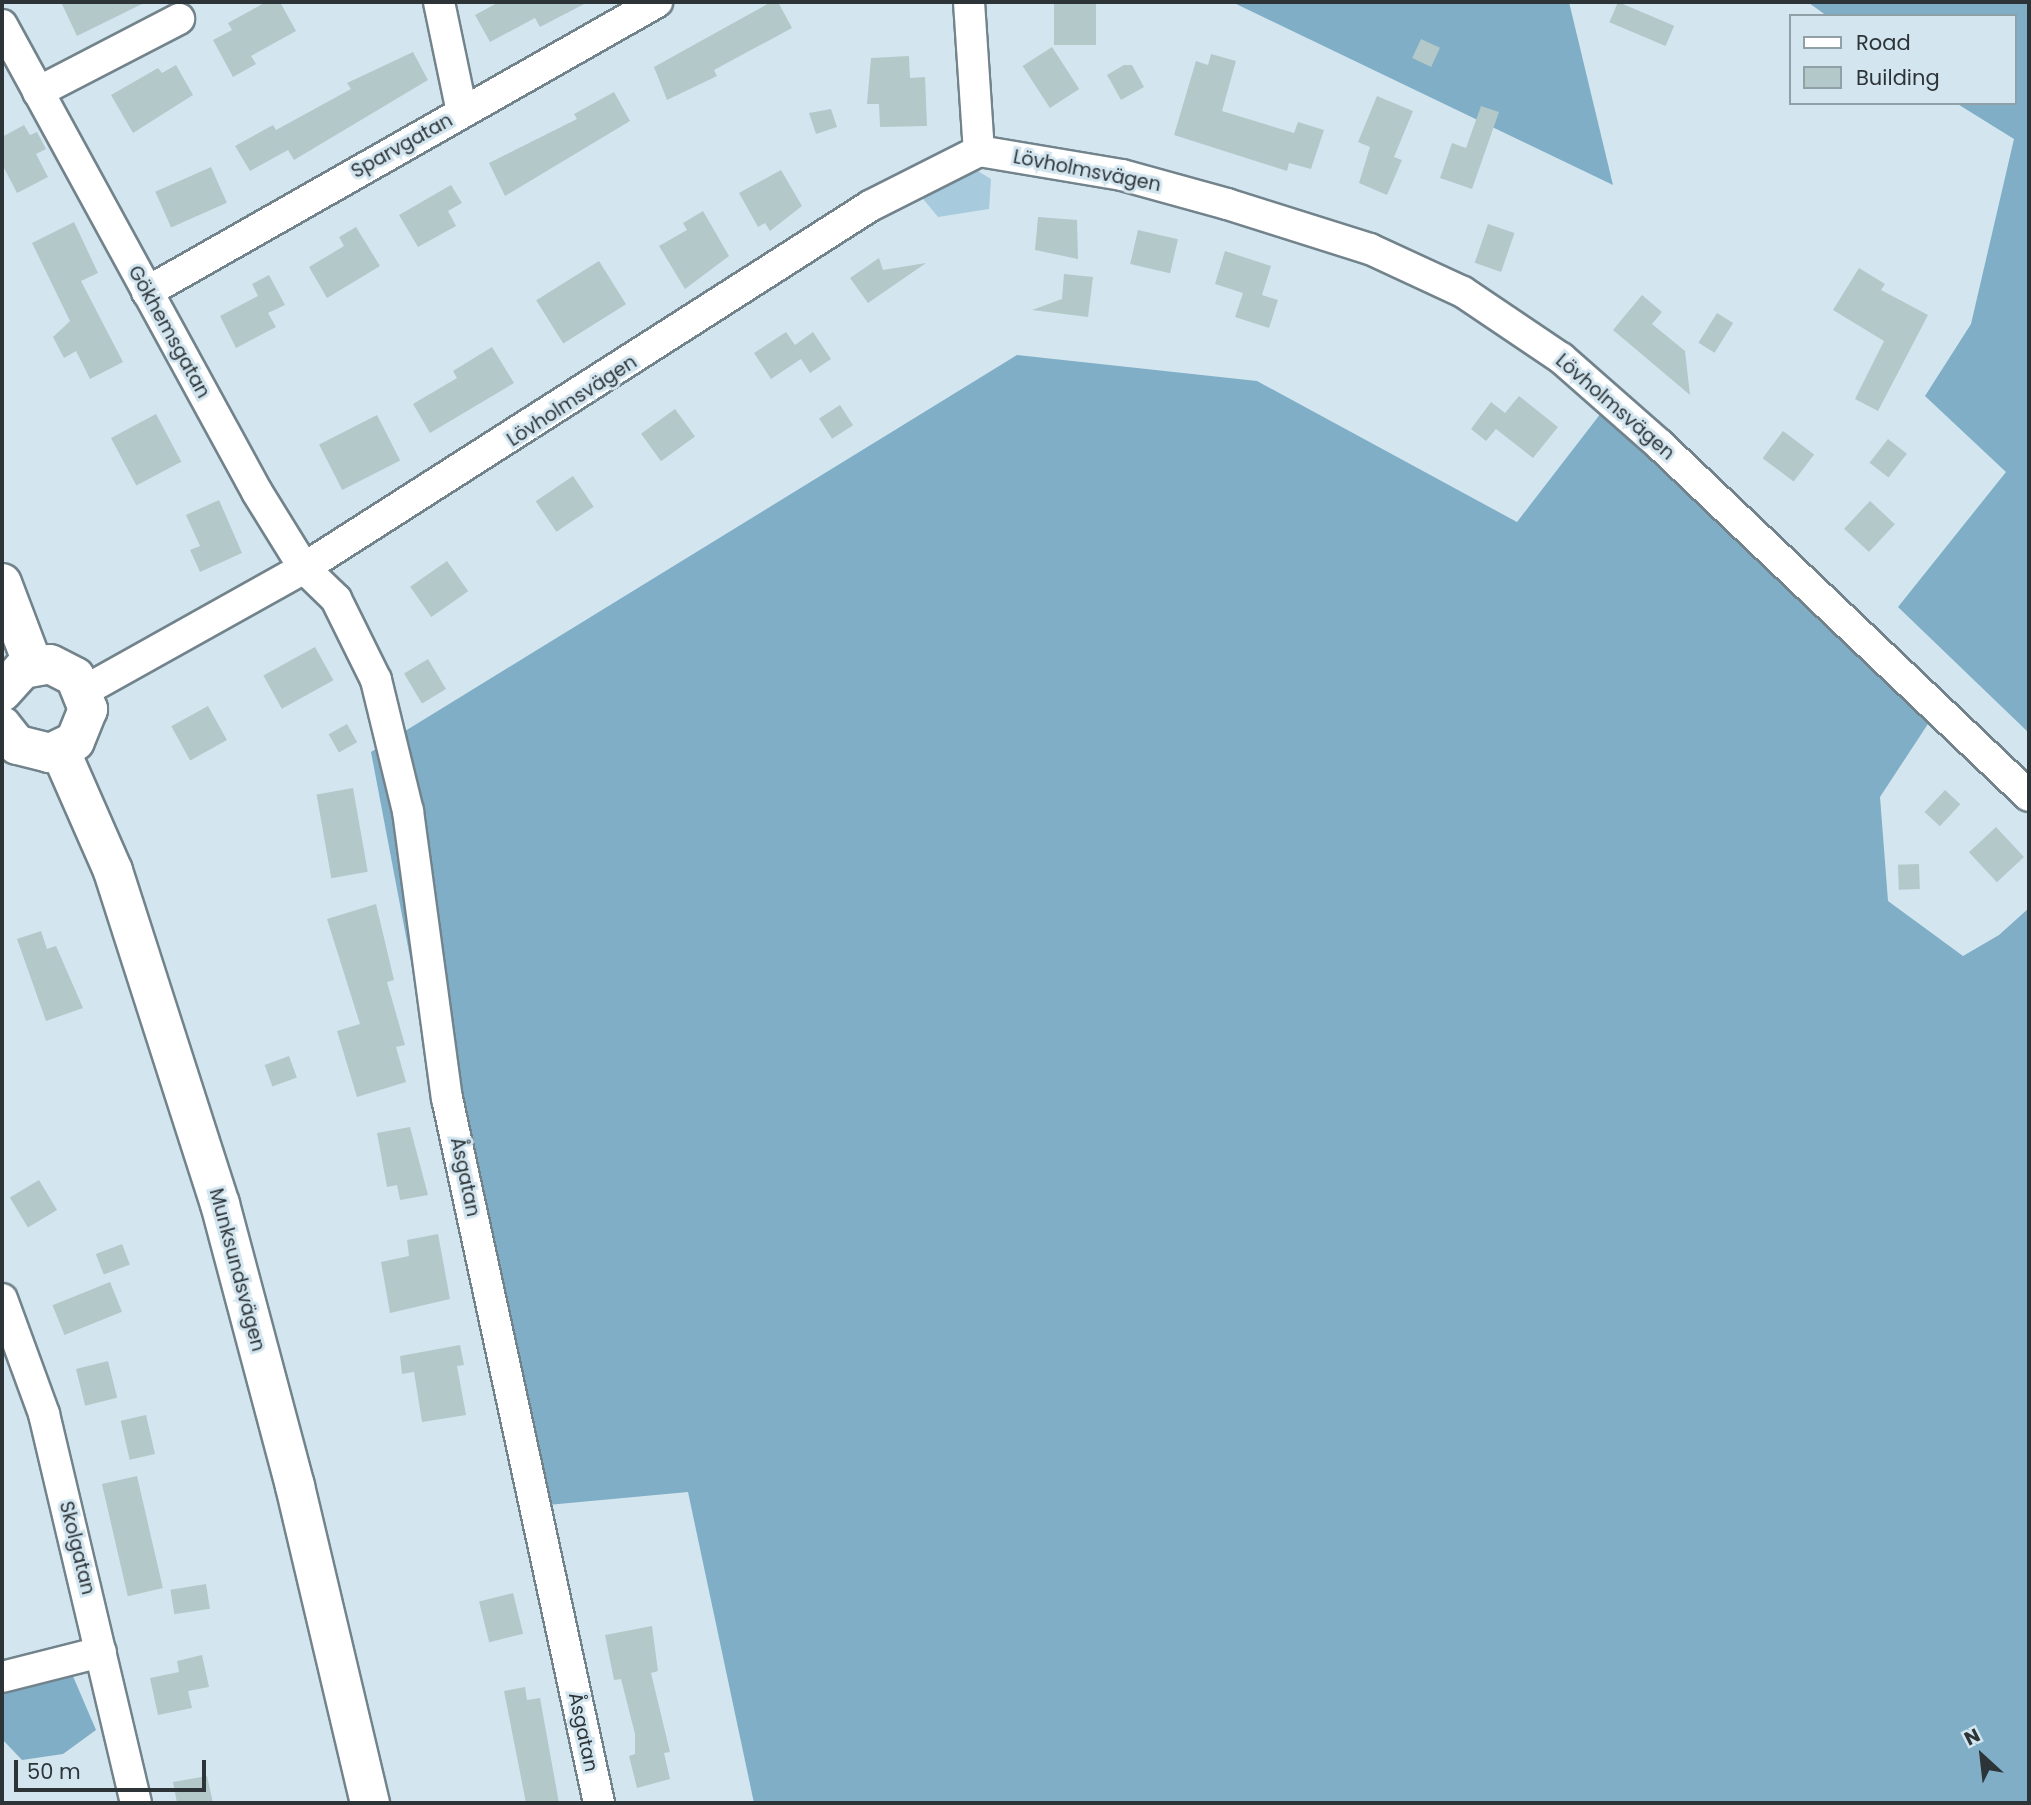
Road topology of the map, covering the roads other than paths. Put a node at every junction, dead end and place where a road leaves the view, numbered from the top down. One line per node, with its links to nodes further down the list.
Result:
1 (439, 2): 7 (street)
2 (657, 2): 7 (street, Sparvgatan)
3 (969, 2): 8 (street)
4 (179, 19): 6 (street)
5 (2, 25): 6 (street, Gökhemsgatan)
6 (38, 92): 9 (street, Gökhemsgatan)
7 (463, 112): 9 (street, Sparvgatan)
8 (979, 151): 10 (street, Lövholmsvägen); 17 (street, Lövholmsvägen)
9 (147, 292): 10 (street, Gökhemsgatan)
10 (304, 568): 13 (street, Lövholmsvägen); 23 (street, Åsgatan)
11 (2, 583): 12 (street)
12 (33, 665): 13 (street); 14 (street)
13 (84, 691): 16 (street)
14 (2, 692)
15 (3, 730): 16 (street)
16 (60, 750): 22 (street, Munksundsvägen)
17 (2029, 796)
18 (2, 1299): 19 (street, Skolgatan)
19 (102, 1652): 20 (street); 21 (street, Skolgatan)
20 (2, 1677)
21 (136, 1803)
22 (370, 1803)
23 (599, 1803)

